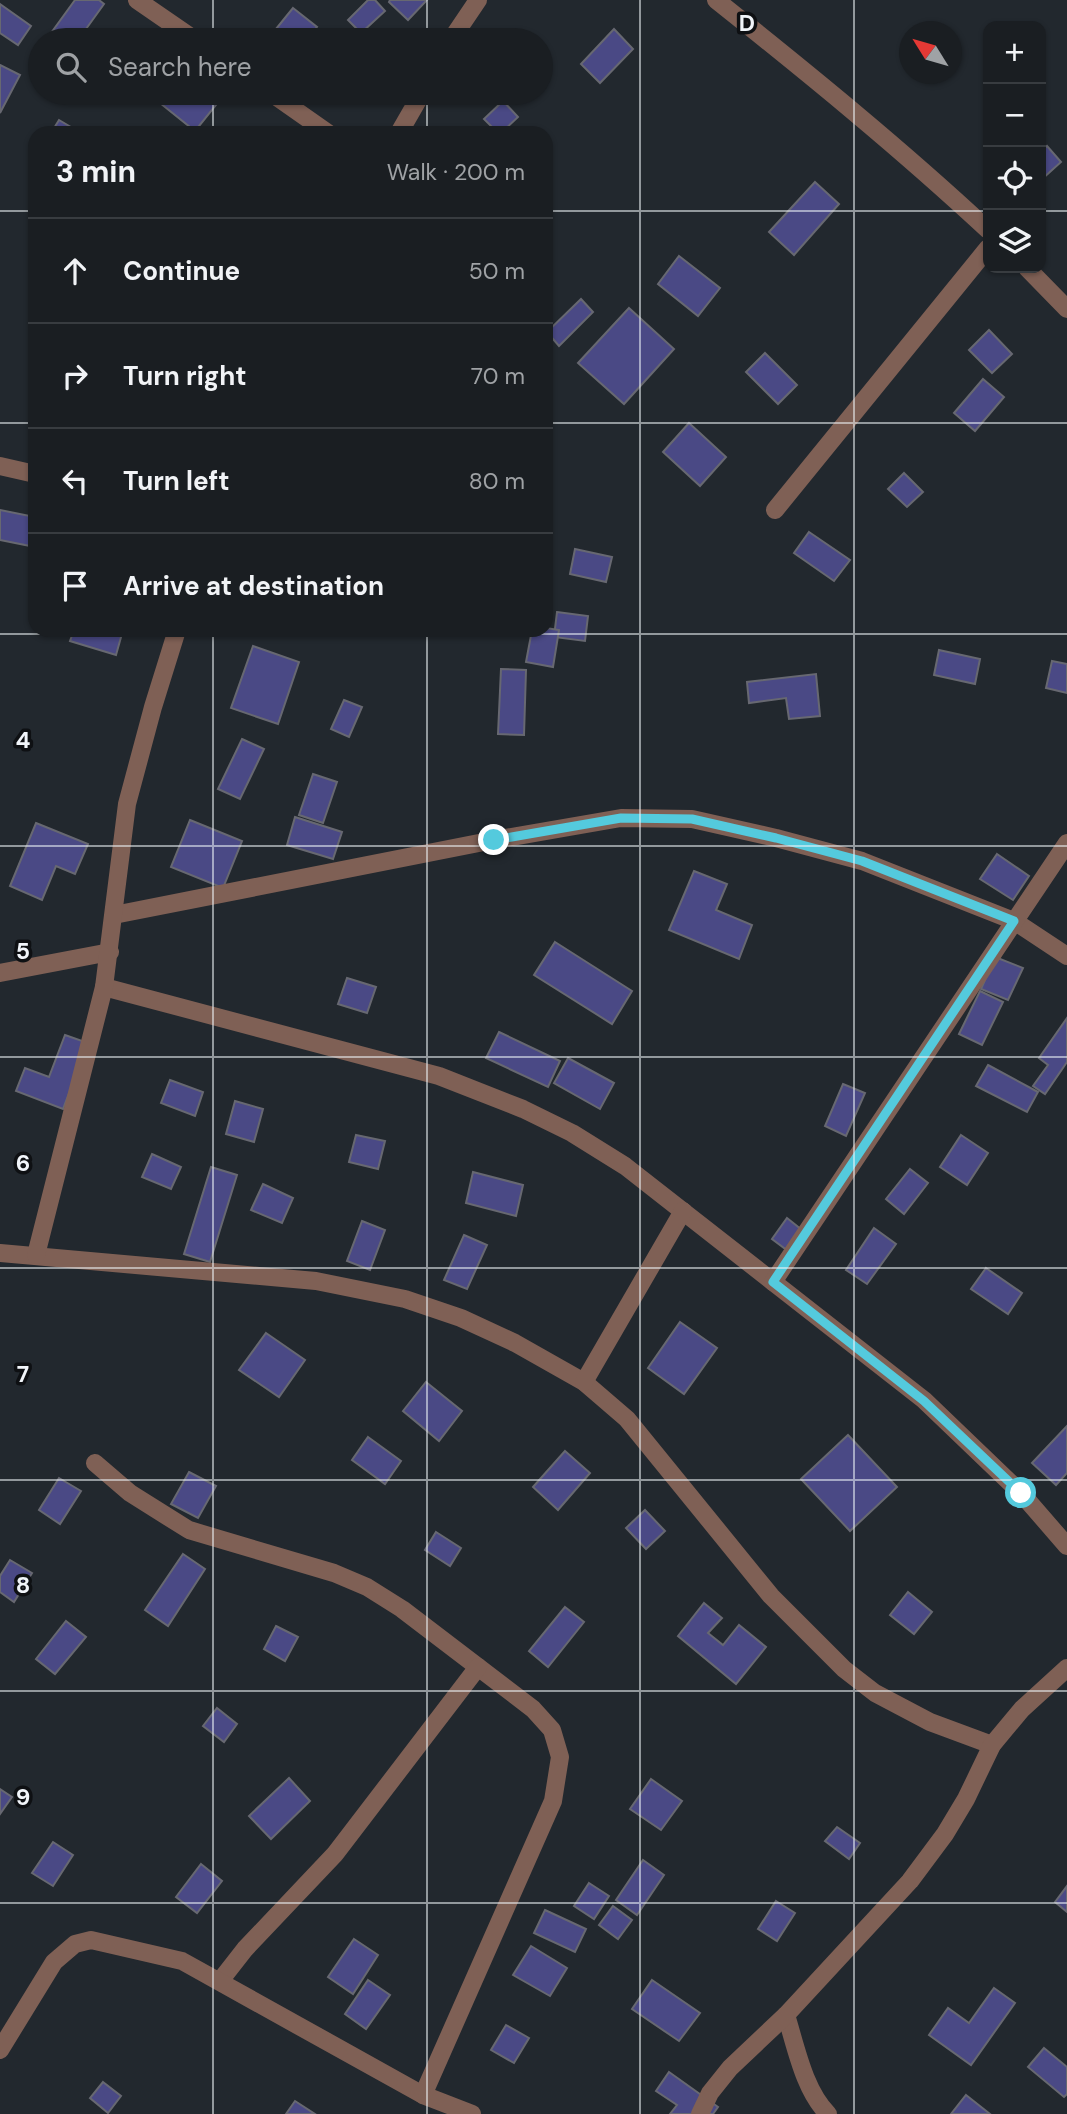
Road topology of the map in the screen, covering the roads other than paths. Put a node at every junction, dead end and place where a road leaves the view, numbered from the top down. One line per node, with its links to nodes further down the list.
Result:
1 (137, 0): 4 (street)
2 (478, 0): 5 (street)
3 (716, 0): 10 (street)
4 (178, 28)
5 (460, 28)
6 (288, 105): 8 (street)
7 (415, 105): 9 (street)
8 (318, 126)
9 (404, 126)
10 (983, 225)
11 (983, 254): 16 (street)
12 (1032, 273): 13 (street)
13 (1067, 309)
14 (0, 466): 15 (street)
15 (28, 472)
16 (775, 510)
17 (175, 637): 19 (street)
18 (1067, 843): 20 (street)
19 (114, 915): 20 (street); 21 (street)
20 (1014, 921): 22 (street); 28 (street)
21 (110, 952): 23 (street); 24 (street)
22 (1067, 956)
23 (0, 973)
24 (104, 987): 25 (street); 27 (street)
25 (683, 1211): 28 (street); 29 (street)
26 (0, 1253): 27 (street)
27 (36, 1255): 29 (street)
28 (773, 1282): 31 (street)
29 (584, 1382): 34 (street)
30 (95, 1463): 32 (street)
31 (1067, 1546)
32 (478, 1667): 35 (street); 38 (street)
33 (1067, 1668): 34 (street)
34 (992, 1745): 36 (street)
35 (220, 1981): 37 (street); 38 (street)
36 (786, 2015): 40 (street); 41 (street)
37 (0, 2050)
38 (423, 2095): 39 (street)
39 (472, 2114)
40 (700, 2114)
41 (828, 2114)

